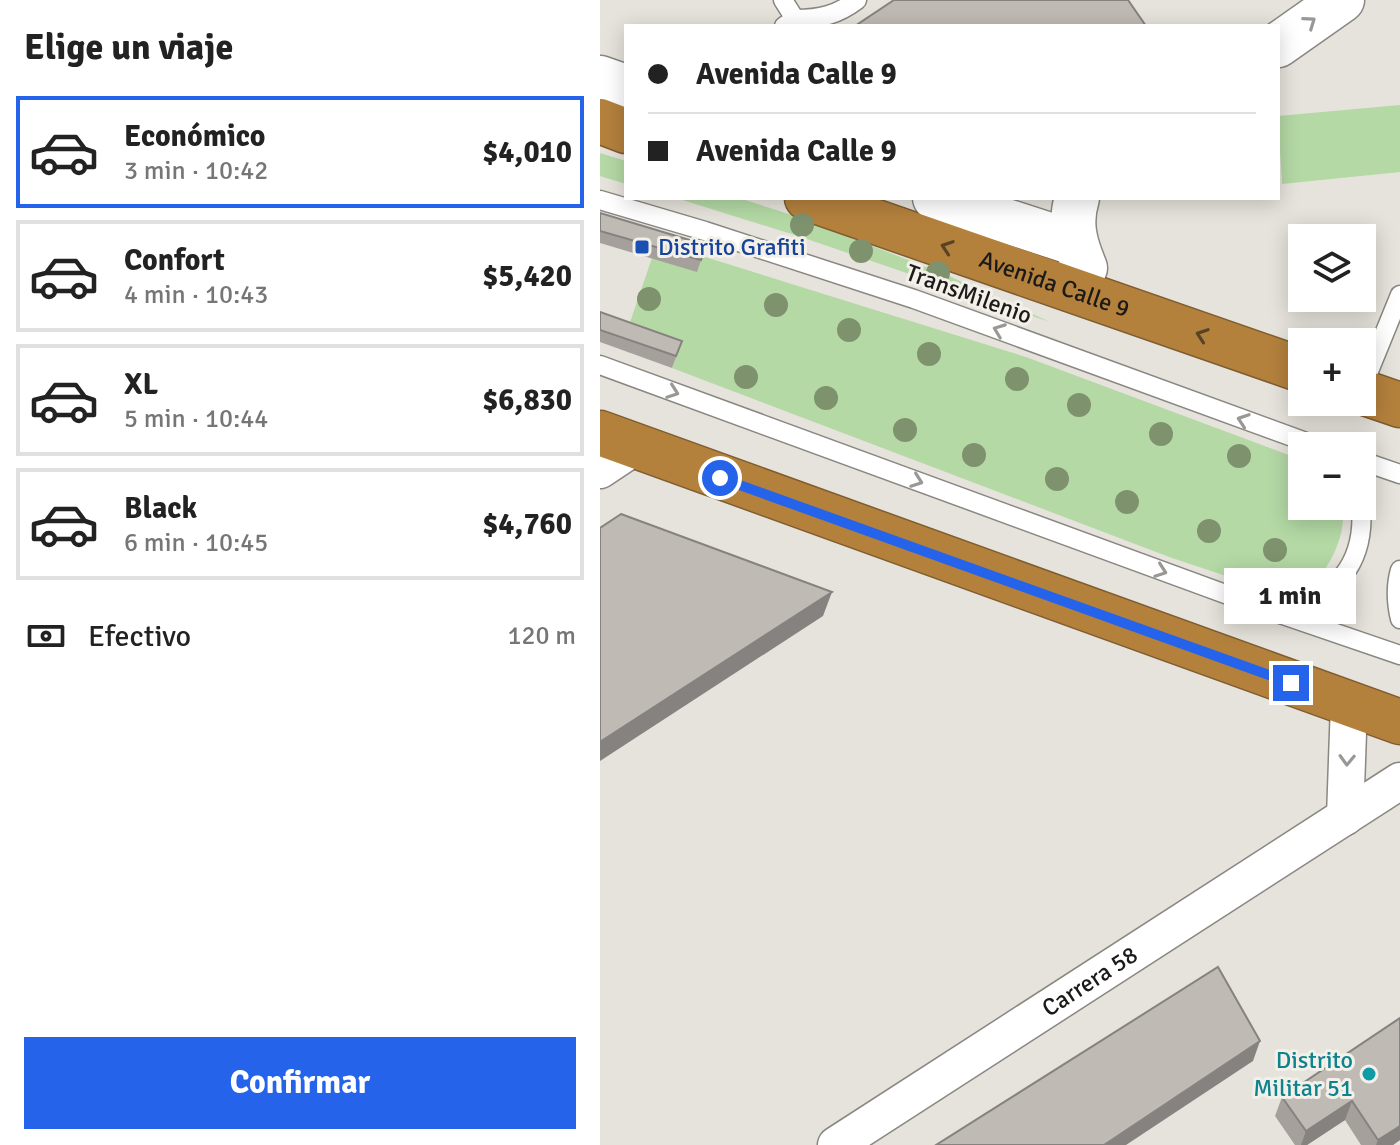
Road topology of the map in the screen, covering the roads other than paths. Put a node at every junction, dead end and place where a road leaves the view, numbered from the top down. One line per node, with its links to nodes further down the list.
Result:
1 (783, 0): 4 (lane)
2 (857, 0): 4 (lane)
3 (1342, 0): 5 (street, one-way to 3)
4 (790, 22)
5 (1280, 44)
6 (600, 78): 7 (street)
7 (624, 86)
8 (600, 121): 9 (highway)
9 (624, 130)
10 (600, 135): 11 (highway)
11 (624, 141)
12 (600, 200): 24 (lane, TransMilenio, one-way to 12)
13 (813, 200): 18 (highway, Avenida Calle 9, one-way to 13)
14 (941, 200): 16 (street)
15 (1077, 200): 16 (street)
16 (1074, 243): 18 (street)
17 (1400, 295): 19 (lane)
18 (1100, 299): 21 (highway, Avenida Calle 9, one-way to 18)
19 (1376, 355)
20 (600, 365): 31 (lane, one-way to 31)
21 (1288, 365)
22 (1376, 396): 23 (highway)
23 (1400, 405)
24 (1288, 435)
25 (618, 439): 27 (street); 34 (highway)
26 (1376, 466): 28 (lane)
27 (600, 470)
28 (1400, 474)
29 (1362, 520): 31 (lane)
30 (1400, 570): 32 (lane)
31 (1280, 614): 33 (lane)
32 (1400, 619)
33 (1400, 655)
34 (1349, 704): 35 (highway); 37 (street, one-way to 37)
35 (1400, 722)
36 (1400, 781): 37 (street, Carrera 58)
37 (1345, 817): 38 (street, Carrera 58)
38 (836, 1145)

